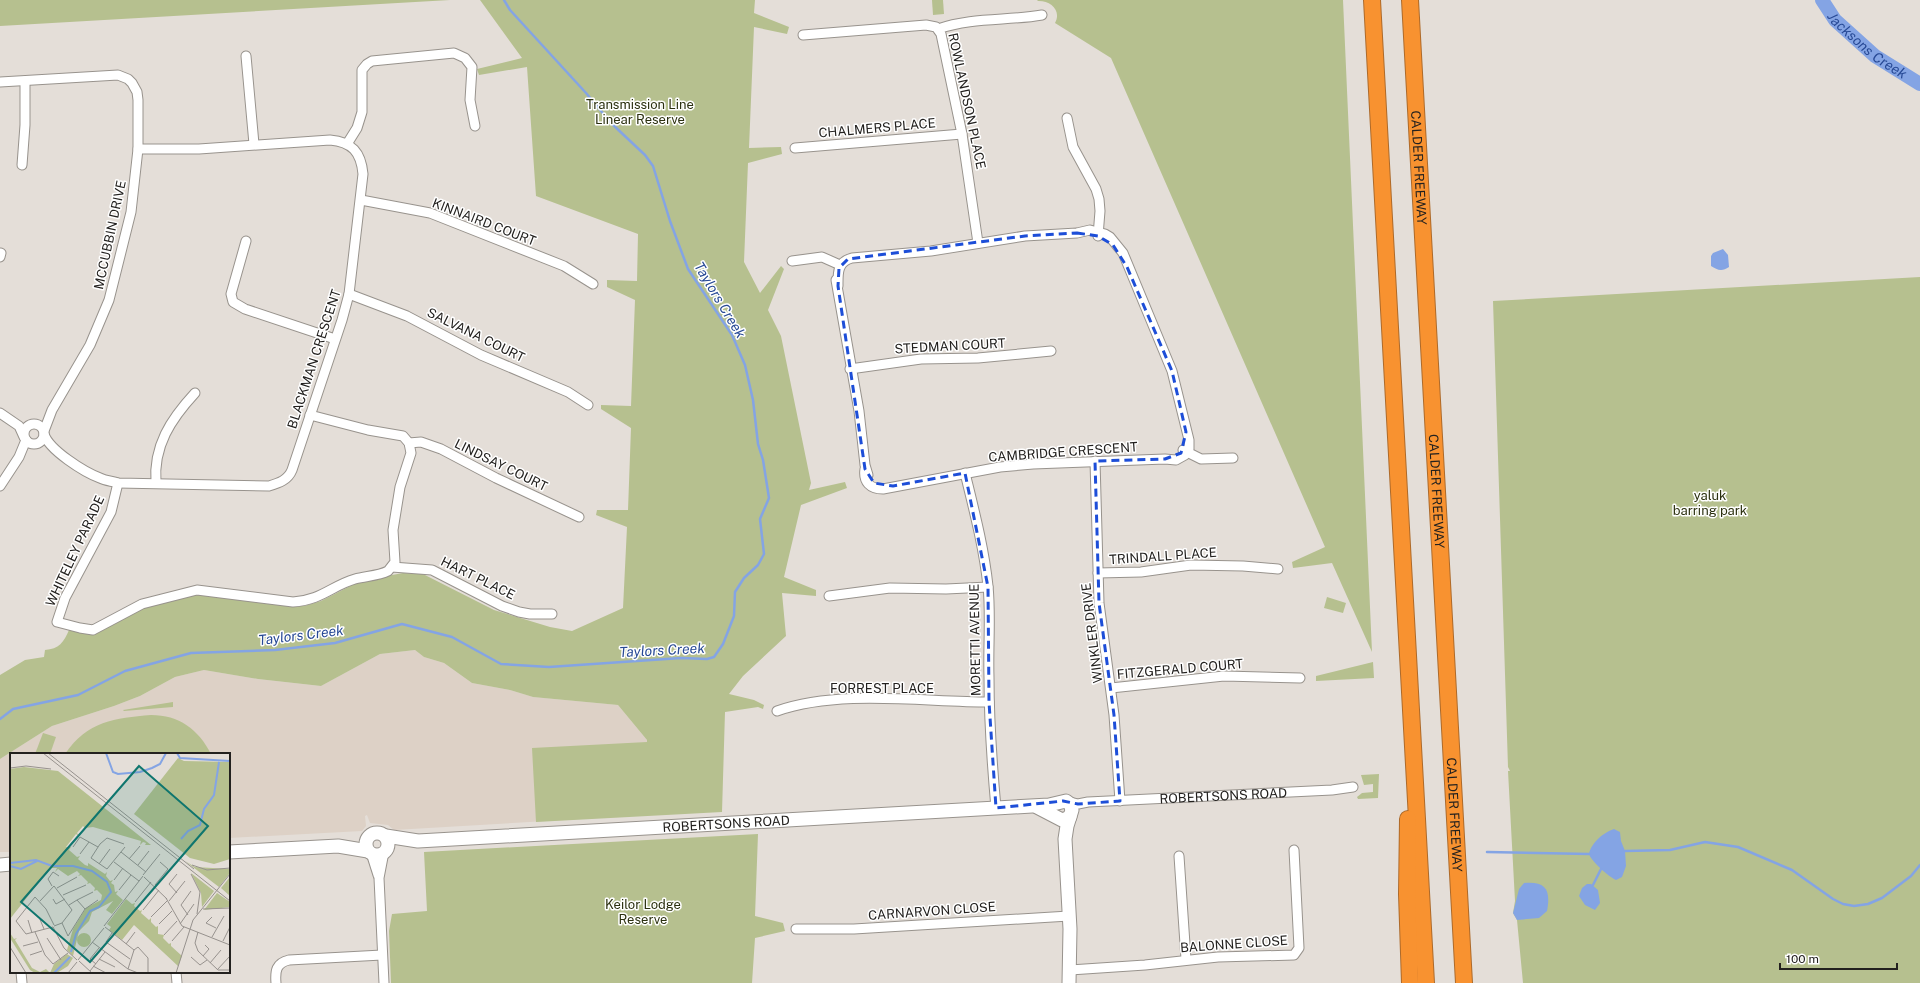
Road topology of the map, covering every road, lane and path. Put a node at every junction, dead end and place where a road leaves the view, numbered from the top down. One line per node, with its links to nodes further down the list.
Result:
1 (1372, 0): 50 (highway)
2 (1410, 0): 65 (highway, CALDER FREEWAY)
3 (1042, 15): 4 (street)
4 (938, 29): 5 (street, ROWLANDSON PLACE); 11 (street, ROWLANDSON PLACE)
5 (803, 35)
6 (246, 56): 12 (street)
7 (24, 81): 8 (street); 14 (street, MCCUBBIN DRIVE); 16 (street)
8 (0, 82)
9 (1067, 118): 18 (street)
10 (475, 126): 13 (street)
11 (962, 134): 15 (street, CHALMERS PLACE); 20 (street, ROWLANDSON PLACE)
12 (254, 144): 13 (street); 14 (street)
13 (348, 144): 17 (street, BLACKMAN CRESCENT)
14 (138, 148): 30 (street, MCCUBBIN DRIVE)
15 (795, 148)
16 (22, 165)
17 (361, 200): 23 (street, KINNAIRD COURT); 24 (street, BLACKMAN CRESCENT)
18 (1098, 234): 20 (street); 39 (street)
19 (246, 241): 25 (street)
20 (978, 243): 22 (street)
21 (792, 261): 22 (street)
22 (838, 264): 27 (street, CAMBRIDGE CRESCENT)
23 (593, 284)
24 (349, 294): 25 (street, BLACKMAN CRESCENT); 29 (street, SALVANA COURT)
25 (335, 339): 32 (street, BLACKMAN CRESCENT)
26 (1051, 351): 27 (street, STEDMAN COURT)
27 (850, 369): 42 (street, CAMBRIDGE CRESCENT)
28 (195, 393): 44 (street)
29 (588, 405)
30 (52, 410): 34 (street, MCCUBBIN DRIVE); 35 (street, MCCUBBIN DRIVE)
31 (0, 413): 33 (street)
32 (310, 415): 37 (street); 44 (street, BLACKMAN CRESCENT)
33 (10, 420): 34 (street); 36 (street)
34 (33, 424): 35 (street); 36 (street)
35 (44, 432): 36 (street); 38 (street, BLACKMAN CRESCENT)
36 (30, 441): 38 (street, BLACKMAN CRESCENT); 45 (street)
37 (410, 443): 46 (street, LINDSAY COURT); 47 (street)
38 (54, 448): 43 (street, BLACKMAN CRESCENT)
39 (1185, 452): 40 (street); 41 (street, CAMBRIDGE CRESCENT)
40 (1234, 458)
41 (1095, 461): 42 (street, CAMBRIDGE CRESCENT); 49 (street, WINKLER DRIVE)
42 (965, 472): 51 (street, MORETTI AVENUE)
43 (118, 483): 44 (street, BLACKMAN CRESCENT); 47 (street, WHITELEY PARADE)
44 (156, 483)
45 (0, 486)
46 (579, 517)
47 (392, 567): 53 (street, HART PLACE)
48 (1278, 569): 49 (street, TRINDALL PLACE)
49 (1098, 573): 55 (street, WINKLER DRIVE)
50 (1404, 582): 88 (highway); 89 (highway)
51 (988, 587): 52 (street); 56 (street, MORETTI AVENUE)
52 (829, 596)
53 (552, 614)
54 (1300, 678): 55 (street, FITZGERALD COURT)
55 (1111, 688): 59 (street, WINKLER DRIVE)
56 (989, 702): 57 (street, FORREST PLACE); 61 (street, MORETTI AVENUE)
57 (777, 711)
58 (1352, 786): 59 (street, ROBERTSONS ROAD)
59 (1120, 801): 60 (street, ROBERTSONS ROAD)
60 (1094, 802): 62 (street); 62 (street, ROBERTSONS ROAD)
61 (996, 808): 62 (street, ROBERTSONS ROAD); 66 (street, ROBERTSONS ROAD)
62 (1063, 812): 76 (street)
63 (386, 836): 64 (street); 66 (street, ROBERTSONS ROAD); 69 (street)
64 (367, 838): 67 (street); 71 (street)
65 (1457, 840): 90 (highway, CALDER FREEWAY); 91 (highway)
66 (418, 841): 69 (street, ROBERTSONS ROAD)
67 (338, 846): 70 (street); 71 (street)
68 (1294, 850): 79 (street, BALONNE CLOSE)
69 (385, 851): 71 (street); 75 (street)
70 (230, 852)
71 (369, 852): 75 (street)
72 (1179, 856): 79 (street)
73 (10, 864): 74 (street)
74 (0, 865)
75 (379, 878): 78 (street)
76 (1069, 916): 77 (street, CARNARVON CLOSE); 80 (street)
77 (796, 929)
78 (382, 956): 85 (street); 86 (street)
79 (1186, 959): 80 (street, BALONNE CLOSE)
80 (1070, 970): 87 (street)
81 (21, 973): 83 (street)
82 (176, 973): 84 (street)
83 (22, 983)
84 (177, 983)
85 (276, 983)
86 (384, 983)
87 (1069, 983)
88 (1410, 983)
89 (1426, 983)
90 (1464, 983)
91 (1475, 983)

